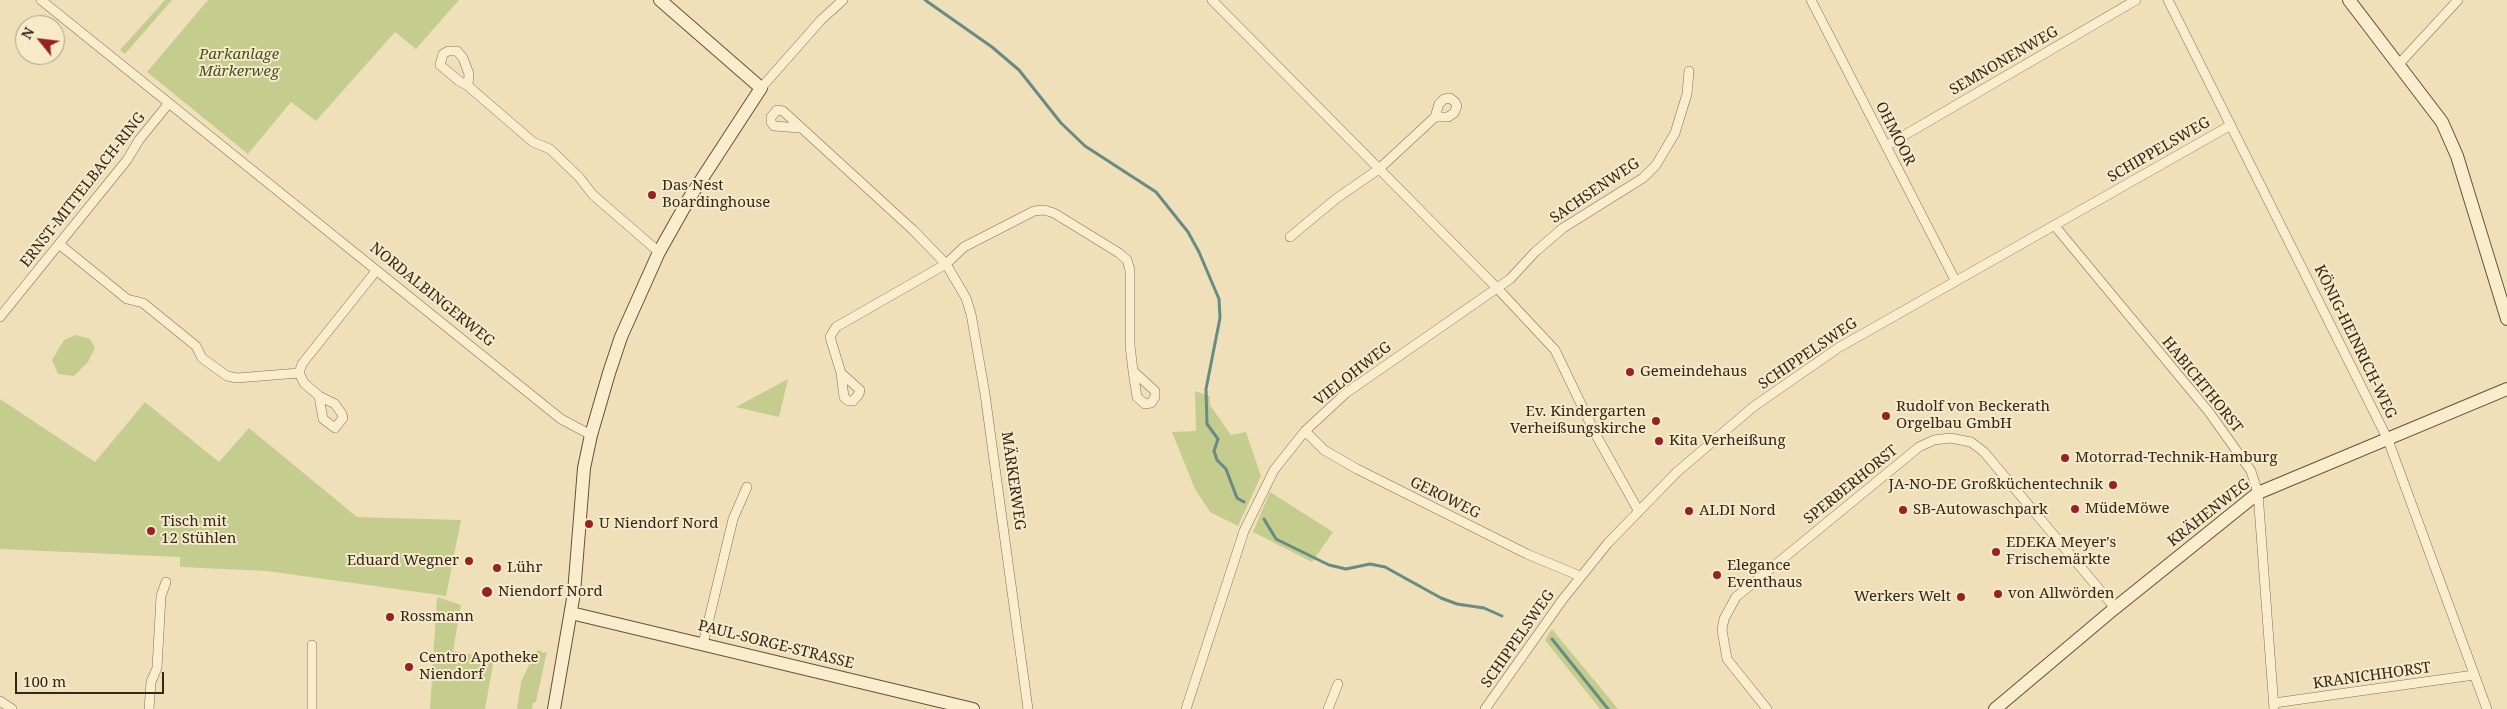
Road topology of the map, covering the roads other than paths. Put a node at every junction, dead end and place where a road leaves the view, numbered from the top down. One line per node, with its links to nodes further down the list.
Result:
1 (42, 0): 14 (street, NORDALBINGERWEG)
2 (660, 0): 13 (street)
3 (843, 0): 13 (street)
4 (1212, 0): 19 (street)
5 (1811, 0): 18 (street, OHMOOR)
6 (2136, 0): 18 (street, SEMNONENWEG)
7 (2168, 0): 16 (street, KÖNIG-HEINRICH-WEG)
8 (2349, 0): 10 (street)
9 (2458, 0): 10 (street)
10 (2399, 64): 29 (street)
11 (1689, 71): 27 (street, SACHSENWEG)
12 (468, 86): 23 (street)
13 (761, 88): 23 (street)
14 (169, 102): 22 (street, ERNST-MITTELBACH-RING); 25 (street, NORDALBINGERWEG)
15 (1435, 117): 19 (street)
16 (2231, 125): 20 (street, SCHIPPELSWEG); 37 (street, KÖNIG-HEINRICH-WEG)
17 (800, 128): 24 (street, MÄRKERWEG)
18 (1886, 146): 26 (street, OHMOOR)
19 (1380, 169): 21 (street); 27 (street)
20 (2054, 225): 26 (street, SCHIPPELSWEG); 39 (street, HABICHTHORST)
21 (1290, 237)
22 (58, 244): 28 (street, ERNST-MITTELBACH-RING); 31 (street)
23 (659, 252): 36 (street)
24 (946, 264): 30 (street); 32 (street); 56 (street, MÄRKERWEG)
25 (376, 271): 31 (street); 36 (street, NORDALBINGERWEG)
26 (1955, 280): 40 (street, SCHIPPELSWEG)
27 (1497, 288): 35 (street, VIELOHWEG); 40 (street)
28 (0, 317)
29 (2507, 317)
30 (1133, 370)
31 (299, 373): 34 (street)
32 (841, 373)
33 (2507, 389): 37 (street, KRÄHENWEG)
34 (319, 396)
35 (1306, 430): 41 (street, GEROWEG); 57 (street, VIELOHWEG)
36 (590, 435): 44 (street)
37 (2388, 440): 39 (street, KRÄHENWEG); 47 (street, KÖNIG-HEINRICH-WEG)
38 (747, 487): 45 (street)
39 (2258, 493): 43 (street, KRÄHENWEG); 50 (street, HABICHTHORST)
40 (1638, 510): 41 (street, SCHIPPELSWEG)
41 (1580, 576): 59 (street, SCHIPPELSWEG)
42 (166, 582): 52 (street)
43 (2115, 608): 60 (street, SPERBERHORST); 61 (street, KRÄHENWEG)
44 (571, 613): 45 (street, PAUL-SORGE-STRASSE); 54 (street)
45 (703, 644): 55 (street, PAUL-SORGE-STRASSE)
46 (312, 645): 53 (street)
47 (2474, 675): 50 (street, KRANICHHORST); 62 (street, KÖNIG-HEINRICH-WEG)
48 (1338, 684): 58 (street)
49 (0, 701): 51 (street)
50 (2274, 706)
51 (12, 709)
52 (149, 709)
53 (312, 709)
54 (554, 709)
55 (974, 709)
56 (1028, 709)
57 (1186, 709)
58 (1328, 709)
59 (1485, 709)
60 (1767, 709)
61 (1995, 709)
62 (2487, 709)

